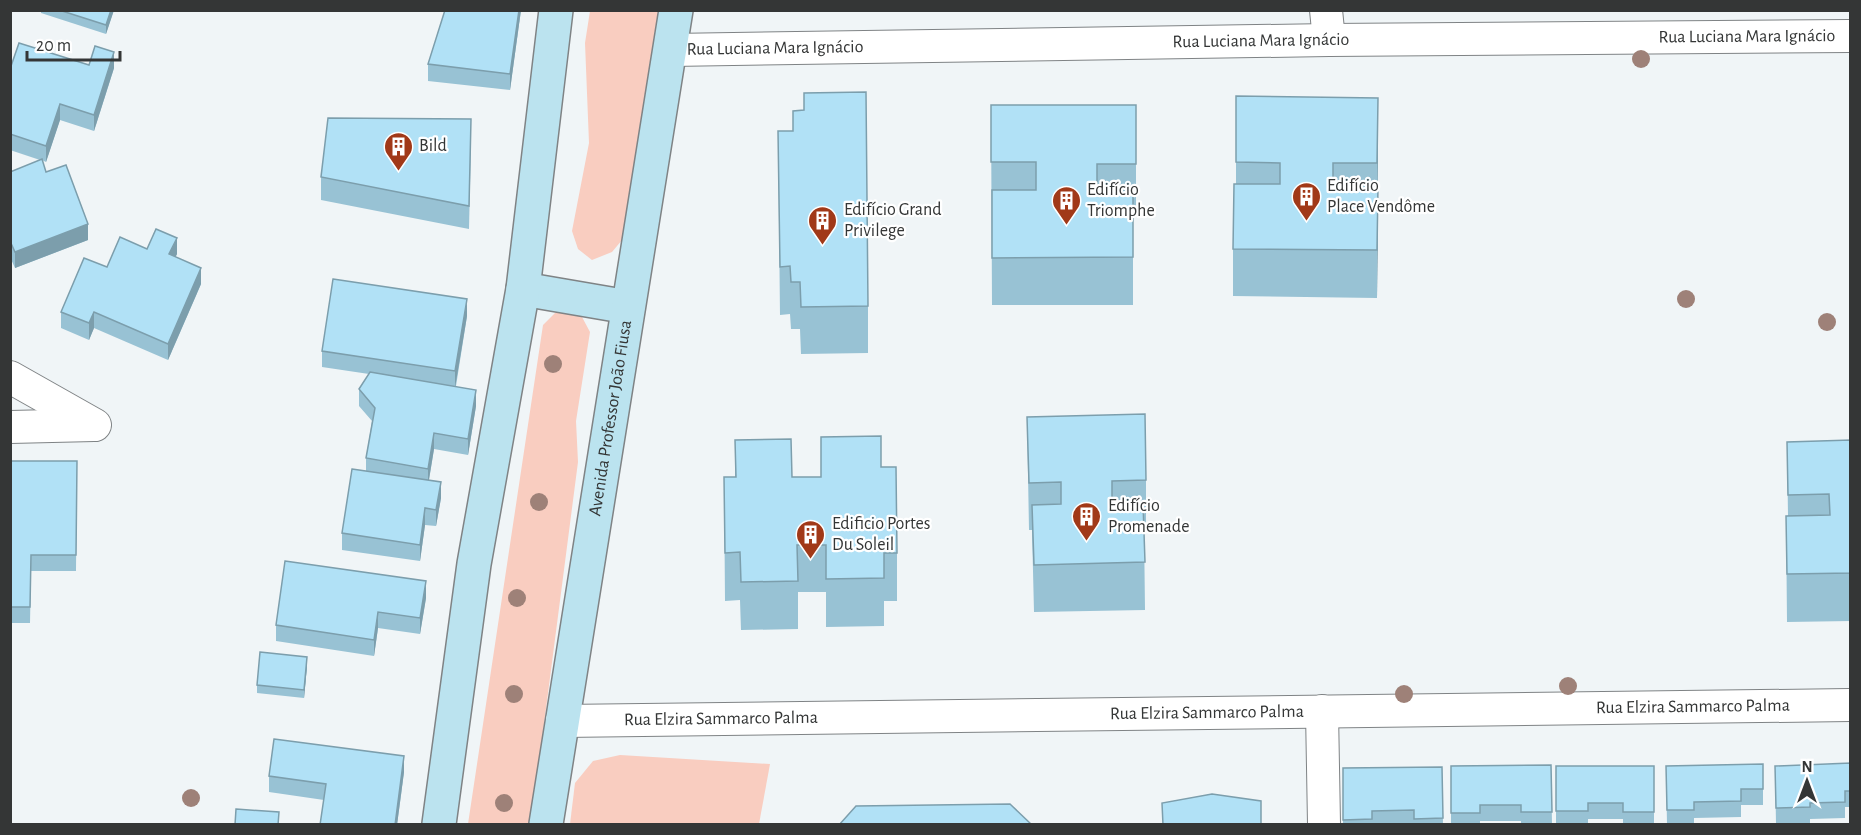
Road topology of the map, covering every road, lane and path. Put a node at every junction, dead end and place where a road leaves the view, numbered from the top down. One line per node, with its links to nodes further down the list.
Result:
1 (556, 10): 6 (main road)
2 (676, 10): 5 (main road, Avenida Professor João Fiusa)
3 (1328, 25): 4 (street, Rua Luciana Mara Ignácio); 5 (street, Rua Luciana Mara Ignácio)
4 (1851, 36)
5 (671, 50): 7 (main road, Avenida Professor João Fiusa)
6 (523, 289): 7 (main road); 13 (main road)
7 (628, 308): 12 (main road, Avenida Professor João Fiusa)
8 (10, 377): 9 (street)
9 (10, 427)
10 (1851, 705): 11 (street, Rua Elzira Sammarco Palma)
11 (1322, 711): 12 (street, Rua Elzira Sammarco Palma); 15 (street)
12 (562, 721): 14 (main road, Avenida Professor João Fiusa)
13 (439, 825)
14 (546, 825)
15 (1324, 825)

